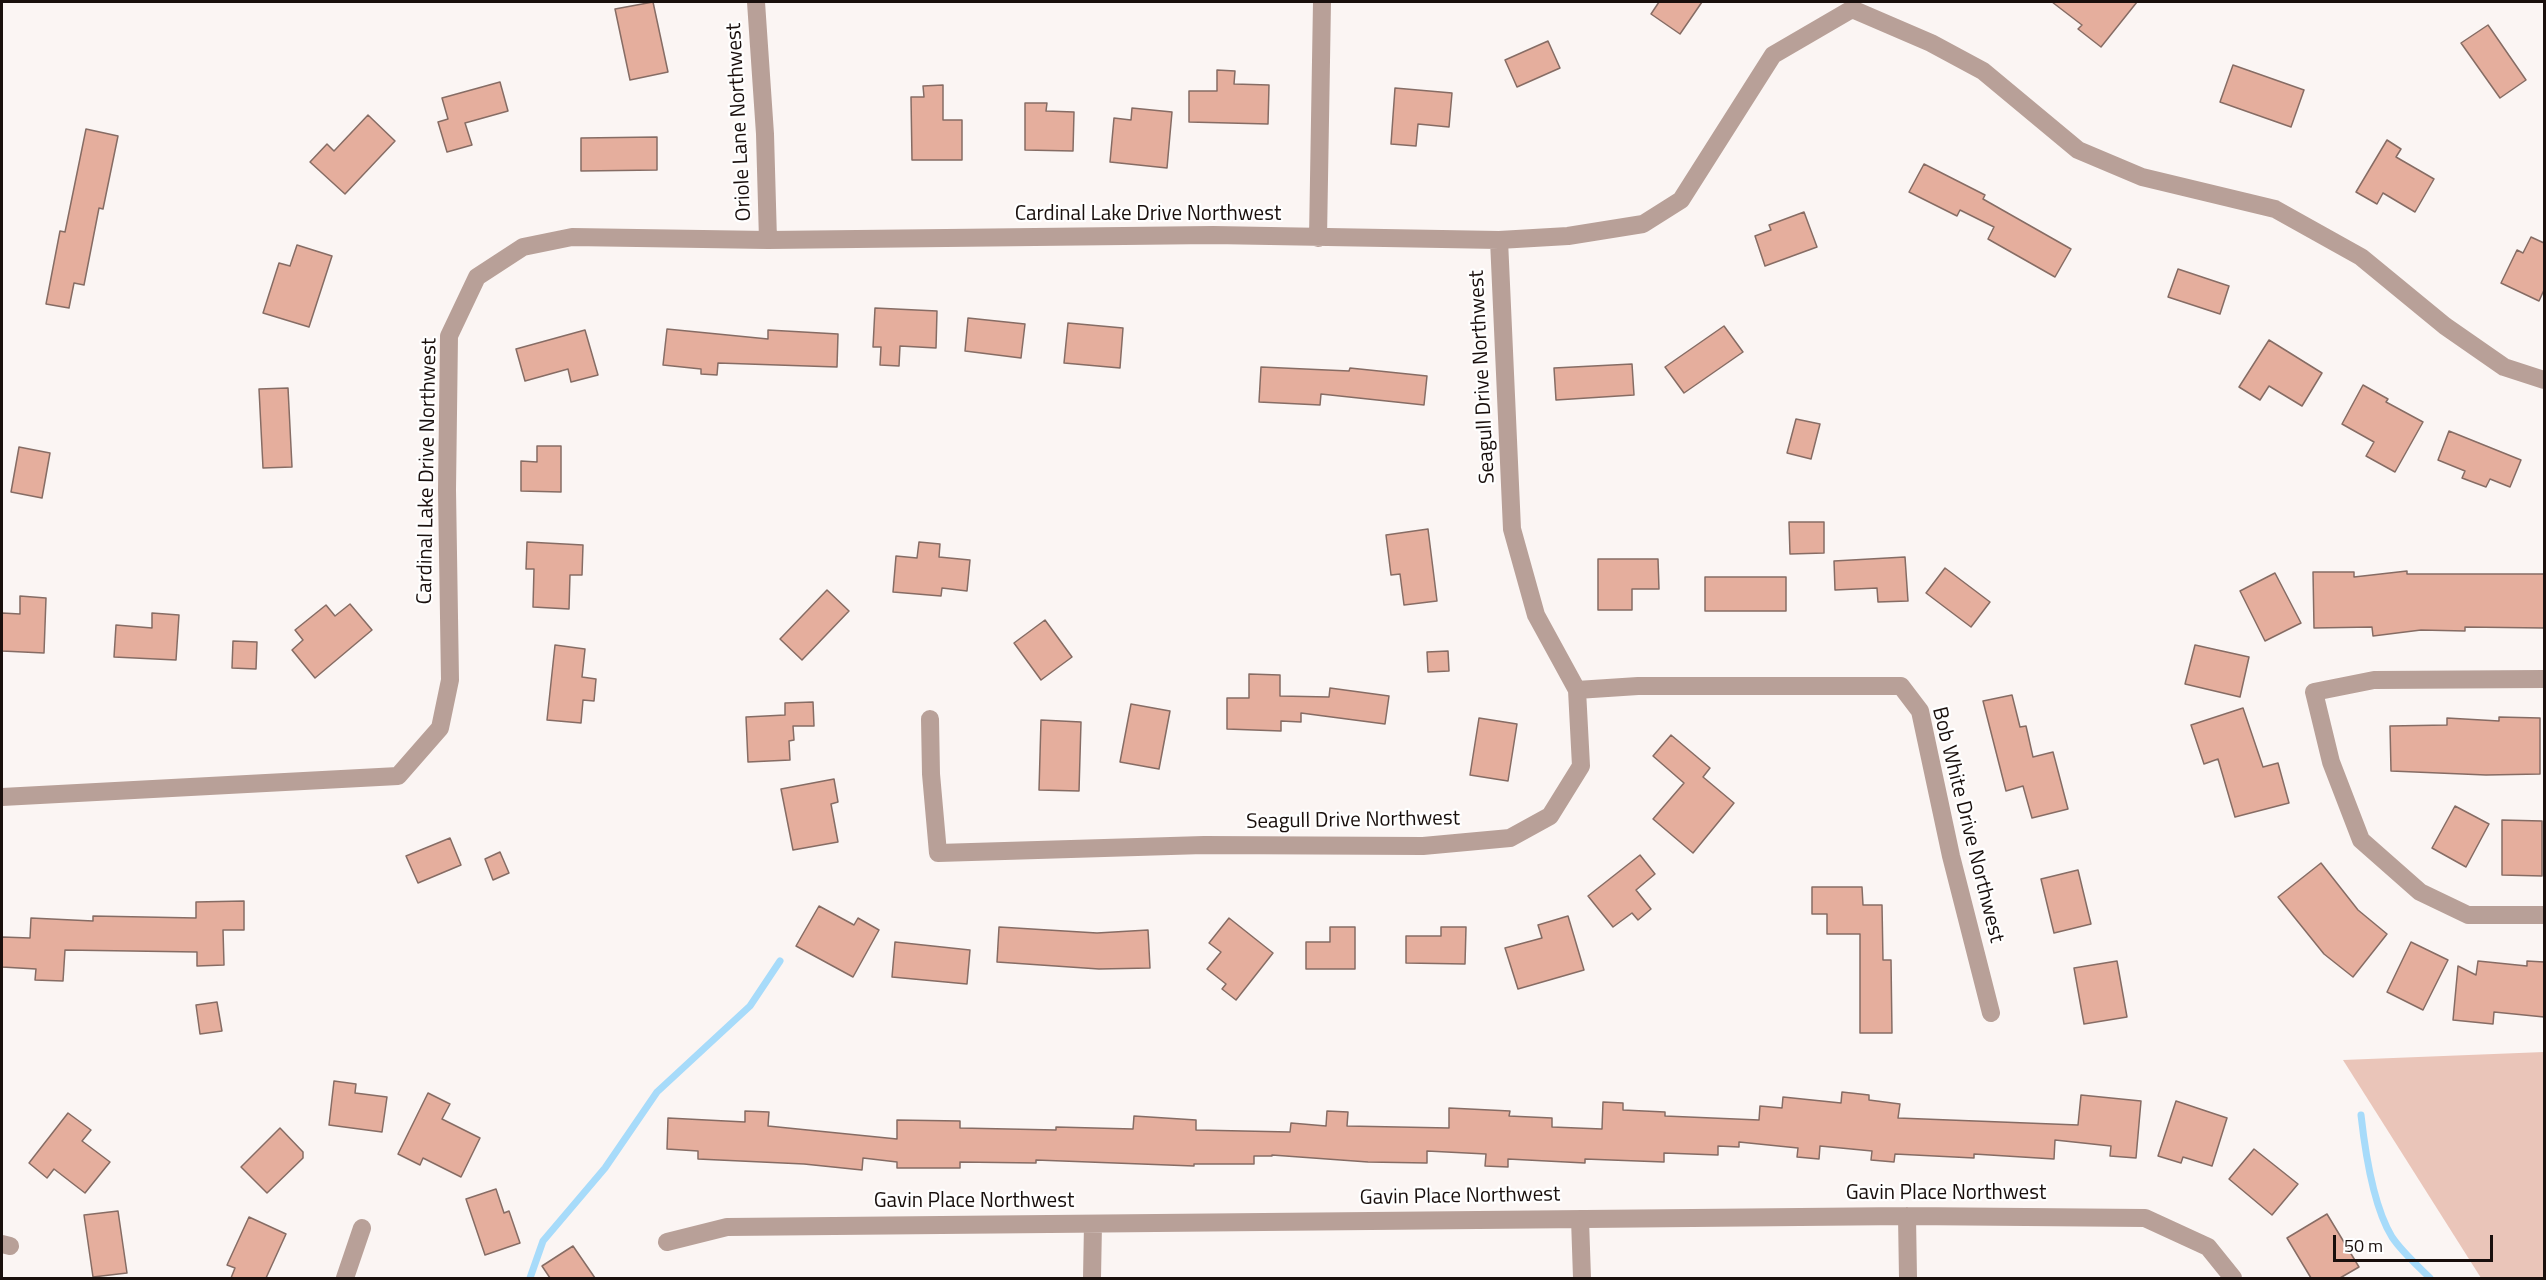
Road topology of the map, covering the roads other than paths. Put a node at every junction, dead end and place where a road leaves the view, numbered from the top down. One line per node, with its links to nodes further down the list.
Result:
1 (756, 2): 5 (street, Oriole Lane Northwest)
2 (1322, 2): 4 (street)
3 (1852, 5): 6 (street, Cardinal Lake Drive Northwest); 7 (street, Cardinal Lake Drive Northwest)
4 (1318, 238): 5 (street, Cardinal Lake Drive Northwest); 6 (street, Cardinal Lake Drive Northwest)
5 (768, 240): 11 (street, Cardinal Lake Drive Northwest)
6 (1499, 240): 9 (street, Seagull Drive Northwest)
7 (2544, 380)
8 (2544, 679): 12 (street)
9 (1577, 690): 10 (street, Seagull Drive Northwest); 13 (street, Bob White Drive Northwest)
10 (930, 719)
11 (2, 798)
12 (2544, 915)
13 (1991, 1013)
14 (1907, 1216): 15 (street, Gavin Place Northwest); 22 (street); 23 (street, Gavin Place Northwest)
15 (1580, 1219): 16 (street, Gavin Place Northwest); 21 (street)
16 (1093, 1224): 18 (street, Gavin Place Northwest); 20 (street)
17 (362, 1228): 19 (street)
18 (668, 1242)
19 (345, 1278)
20 (1092, 1278)
21 (1582, 1278)
22 (1908, 1278)
23 (2233, 1278)

